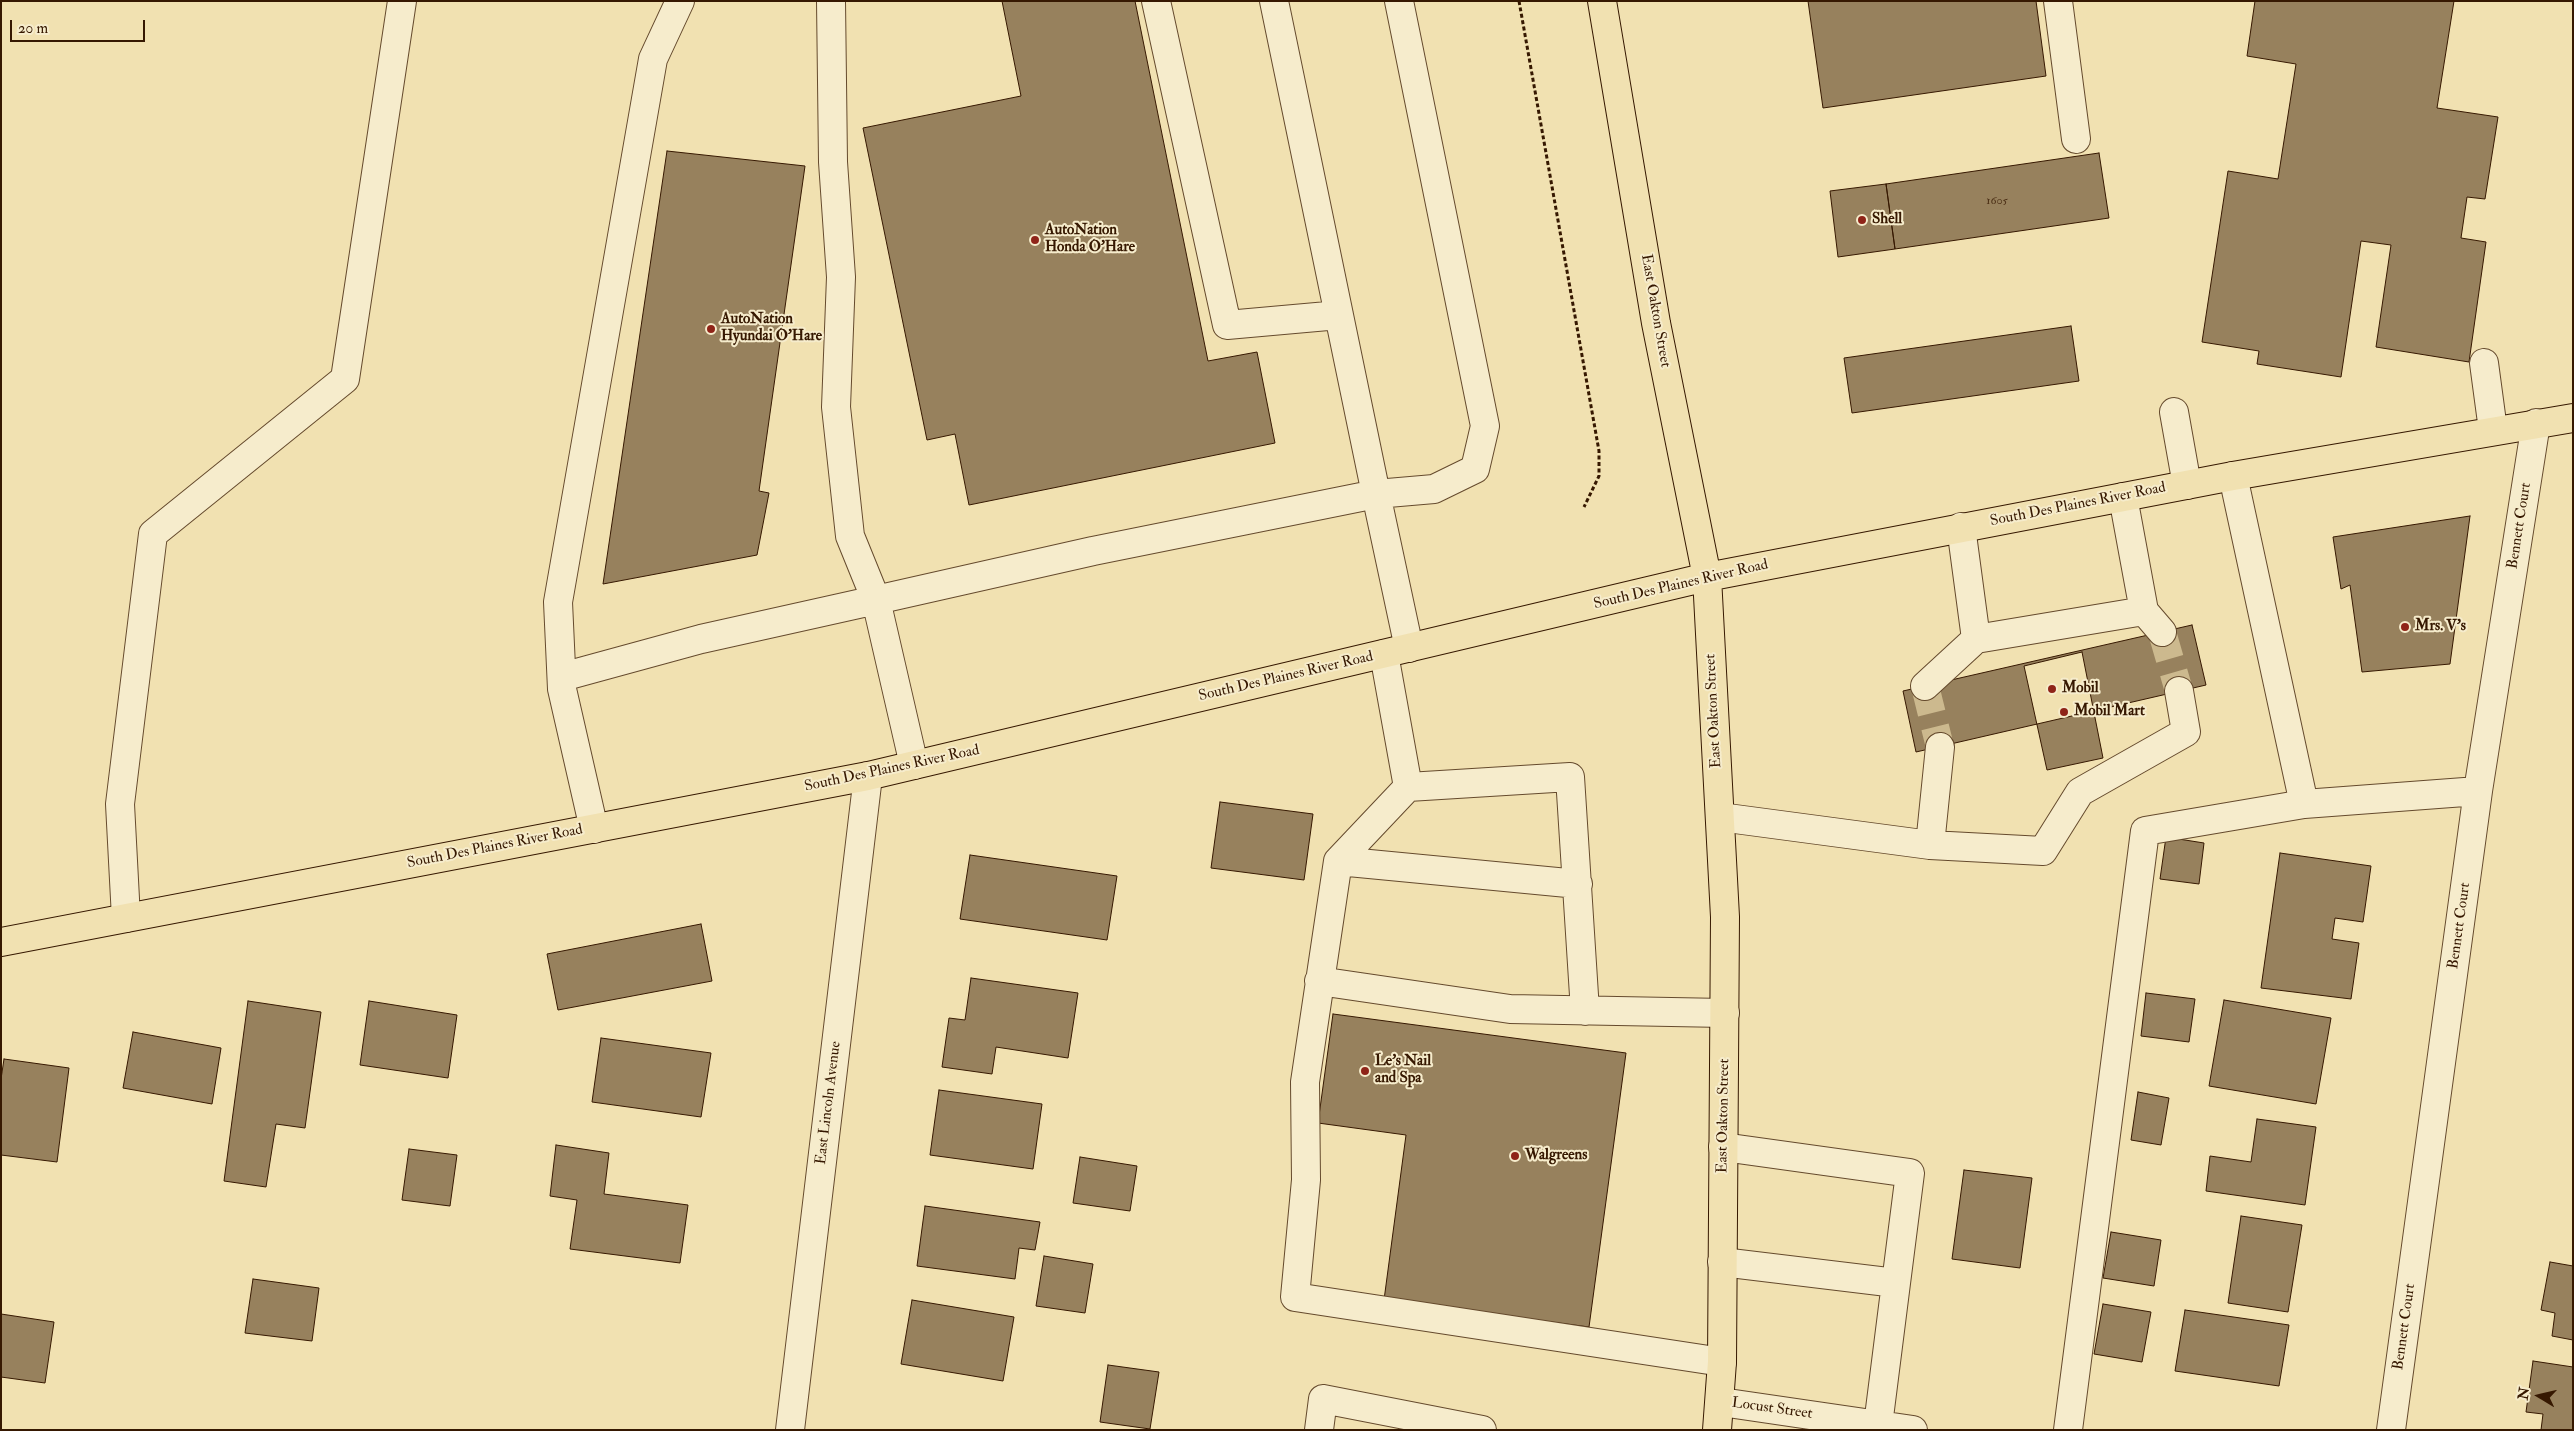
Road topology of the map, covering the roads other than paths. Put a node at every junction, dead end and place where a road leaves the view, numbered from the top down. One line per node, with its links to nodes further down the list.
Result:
1 (402, 1): 41 (street)
2 (680, 1): 27 (street)
3 (831, 1): 22 (street)
4 (1156, 1): 10 (street)
5 (1274, 1): 10 (street)
6 (1399, 1): 18 (street)
7 (1602, 1): 21 (main road, East Oakton Street)
8 (2058, 1): 9 (street)
9 (2076, 138)
10 (1339, 314): 18 (street)
11 (2484, 364): 15 (street)
12 (2174, 412): 17 (street)
13 (2573, 418): 14 (main road, South Des Plaines River Road)
14 (2536, 424): 15 (main road, South Des Plaines River Road); 34 (street, Bennett Court)
15 (2493, 430): 16 (main road, South Des Plaines River Road)
16 (2234, 476): 17 (main road, South Des Plaines River Road); 35 (street)
17 (2187, 485): 19 (main road, South Des Plaines River Road)
18 (1376, 494): 22 (street); 26 (street)
19 (2123, 497): 20 (main road, South Des Plaines River Road); 23 (street)
20 (1961, 527): 21 (main road, South Des Plaines River Road); 25 (street)
21 (1707, 577): 26 (main road, South Des Plaines River Road); 36 (main road, East Oakton Street)
22 (876, 600): 27 (street); 31 (street)
23 (2144, 611): 24 (street); 25 (street)
24 (2162, 632)
25 (1976, 639): 28 (street)
26 (1396, 651): 31 (main road, South Des Plaines River Road); 33 (street)
27 (562, 677): 37 (street)
28 (1925, 686)
29 (2179, 691): 38 (street)
30 (1940, 747): 38 (street)
31 (914, 765): 32 (main road, South Des Plaines River Road)
32 (868, 776): 37 (main road, South Des Plaines River Road); 52 (street, East Lincoln Avenue)
33 (1408, 787): 39 (street); 40 (street)
34 (2478, 791): 35 (street); 58 (street, Bennett Court)
35 (2304, 804): 57 (street)
36 (1720, 817): 38 (street); 45 (main road, East Oakton Street)
37 (594, 828): 41 (main road, South Des Plaines River Road)
38 (1930, 845)
39 (1338, 861): 40 (street); 43 (street)
40 (1578, 884): 44 (street)
41 (126, 918): 42 (main road, South Des Plaines River Road)
42 (1, 942)
43 (1319, 982): 44 (street); 49 (street)
44 (1585, 1010): 45 (street)
45 (1725, 1013): 46 (main road, East Oakton Street)
46 (1723, 1147): 47 (main road, East Oakton Street); 48 (street)
47 (1722, 1262): 48 (street); 49 (main road, East Oakton Street)
48 (1896, 1283): 51 (street)
49 (1722, 1362): 50 (main road, East Oakton Street)
50 (1721, 1402): 51 (street, Locust Street); 55 (main road, East Oakton Street)
51 (1878, 1425): 56 (street, Locust Street)
52 (790, 1430)
53 (1319, 1430): 54 (street)
54 (1482, 1430)
55 (1717, 1430)
56 (1913, 1430)
57 (2068, 1430)
58 (2391, 1430)

